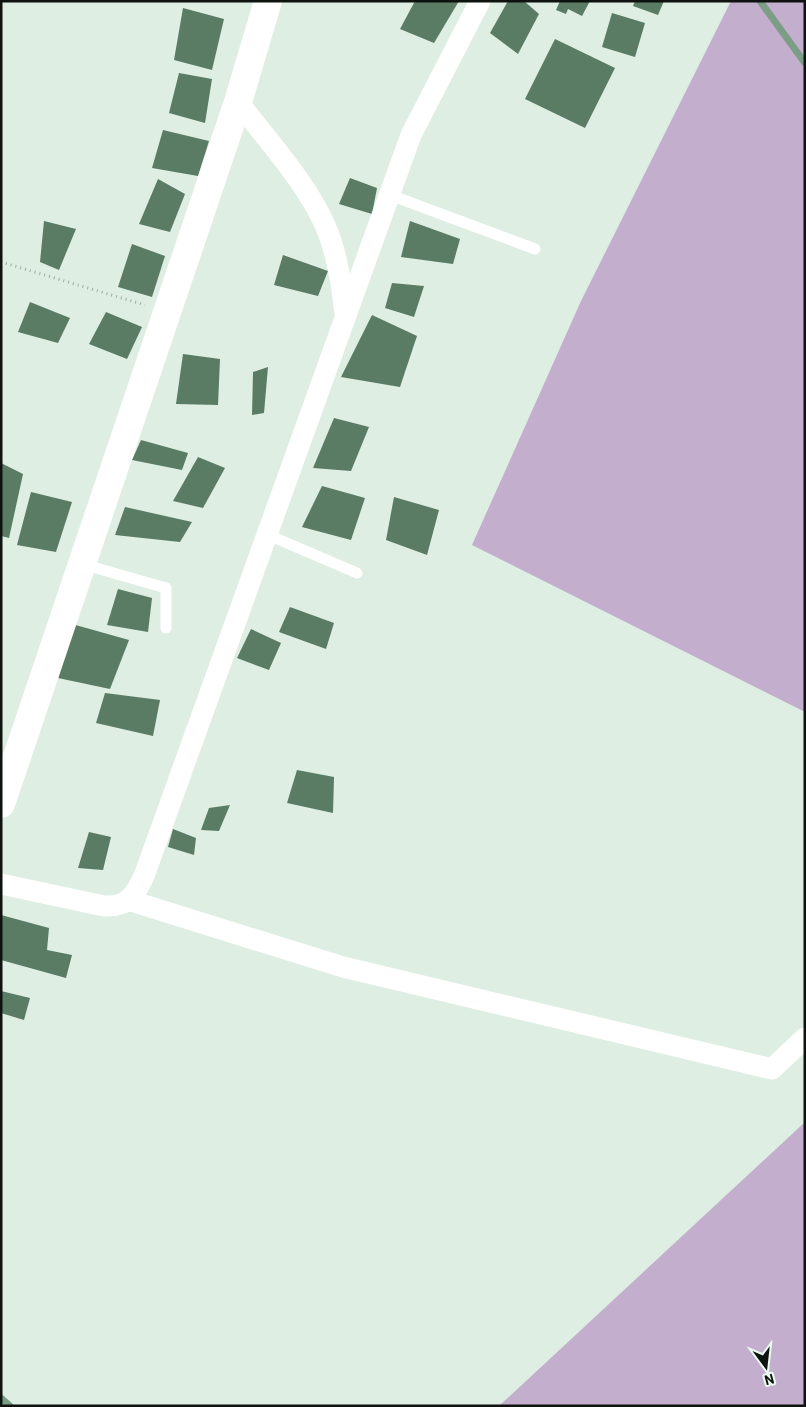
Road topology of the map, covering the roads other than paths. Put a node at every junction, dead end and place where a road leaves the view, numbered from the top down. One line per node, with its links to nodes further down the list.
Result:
1 (268, 1): 3 (street)
2 (480, 1): 4 (street)
3 (238, 102): 6 (street); 8 (street)
4 (390, 195): 5 (lane); 6 (street)
5 (535, 248)
6 (345, 318): 7 (street)
7 (266, 534): 9 (lane); 13 (street)
8 (82, 564): 10 (lane); 11 (street)
9 (357, 573)
10 (166, 628)
11 (1, 804)
12 (1, 884): 13 (street)
13 (128, 900): 14 (street)
14 (805, 1038)

